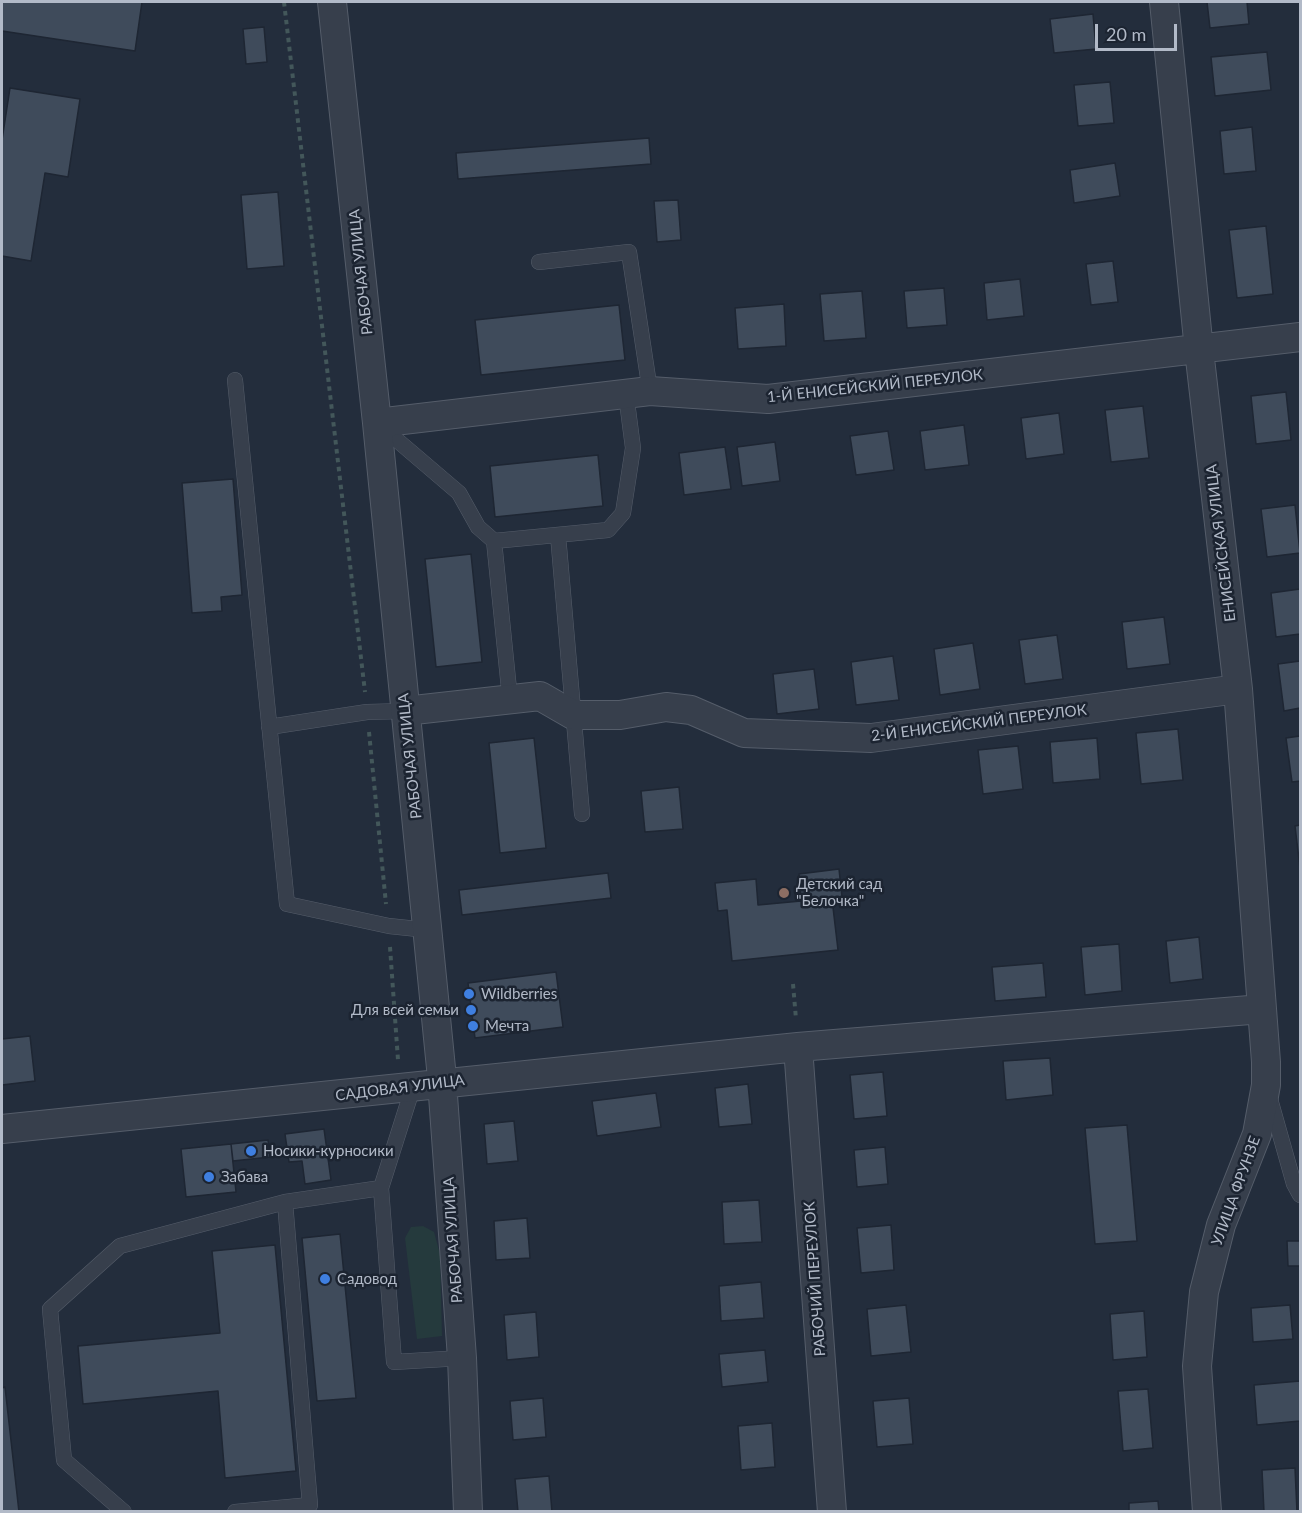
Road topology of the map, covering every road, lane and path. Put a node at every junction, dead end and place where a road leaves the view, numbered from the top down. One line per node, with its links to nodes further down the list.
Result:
1 (284, 2): 15 (path)
2 (332, 2): 9 (street, РАБОЧАЯ УЛИЦА)
3 (1164, 2): 6 (street, ЕНИСЕЙСКАЯ УЛИЦА)
4 (539, 262): 8 (lane)
5 (1300, 337): 6 (street, 1-Й ЕНИСЕЙСКИЙ ПЕРЕУЛОК)
6 (1199, 350): 8 (street, 1-Й ЕНИСЕЙСКИЙ ПЕРЕУЛОК); 12 (street, ЕНИСЕЙСКАЯ УЛИЦА)
7 (235, 380): 17 (lane)
8 (638, 392): 9 (street, 1-Й ЕНИСЕЙСКИЙ ПЕРЕУЛОК); 10 (lane)
9 (378, 423): 11 (lane); 14 (street, РАБОЧАЯ УЛИЦА)
10 (558, 535): 11 (lane); 16 (lane)
11 (494, 541): 13 (lane)
12 (1238, 688): 16 (street, 2-Й ЕНИСЕЙСКИЙ ПЕРЕУЛОК); 22 (street, ЕНИСЕЙСКАЯ УЛИЦА)
13 (510, 699): 14 (street, 2-Й ЕНИСЕЙСКИЙ ПЕРЕУЛОК); 16 (street, 2-Й ЕНИСЕЙСКИЙ ПЕРЕУЛОК)
14 (405, 711): 15 (lane); 20 (street, РАБОЧАЯ УЛИЦА)
15 (367, 712): 17 (lane); 19 (path)
16 (573, 715): 18 (lane)
17 (269, 727): 19 (lane)
18 (582, 814)
19 (388, 926): 20 (lane); 26 (path)
20 (427, 930): 24 (street, РАБОЧАЯ УЛИЦА)
21 (793, 984): 23 (path)
22 (1262, 1009): 23 (street); 25 (street, ЕНИСЕЙСКАЯ УЛИЦА)
23 (798, 1047): 24 (street, САДОВАЯ УЛИЦА); 35 (street, РАБОЧИЙ ПЕРЕУЛОК)
24 (442, 1083): 26 (street, САДОВАЯ УЛИЦА); 31 (street, РАБОЧАЯ УЛИЦА)
25 (1266, 1084): 29 (lane); 36 (street, УЛИЦА ФРУНЗЕ)
26 (407, 1088): 27 (street, САДОВАЯ УЛИЦА); 28 (lane)
27 (2, 1129)
28 (381, 1188): 30 (lane); 31 (lane)
29 (1300, 1195)
30 (285, 1202): 32 (lane); 33 (lane)
31 (462, 1358): 34 (street, РАБОЧАЯ УЛИЦА)
32 (124, 1512)
33 (235, 1512)
34 (468, 1512)
35 (832, 1512)
36 (1207, 1512)

